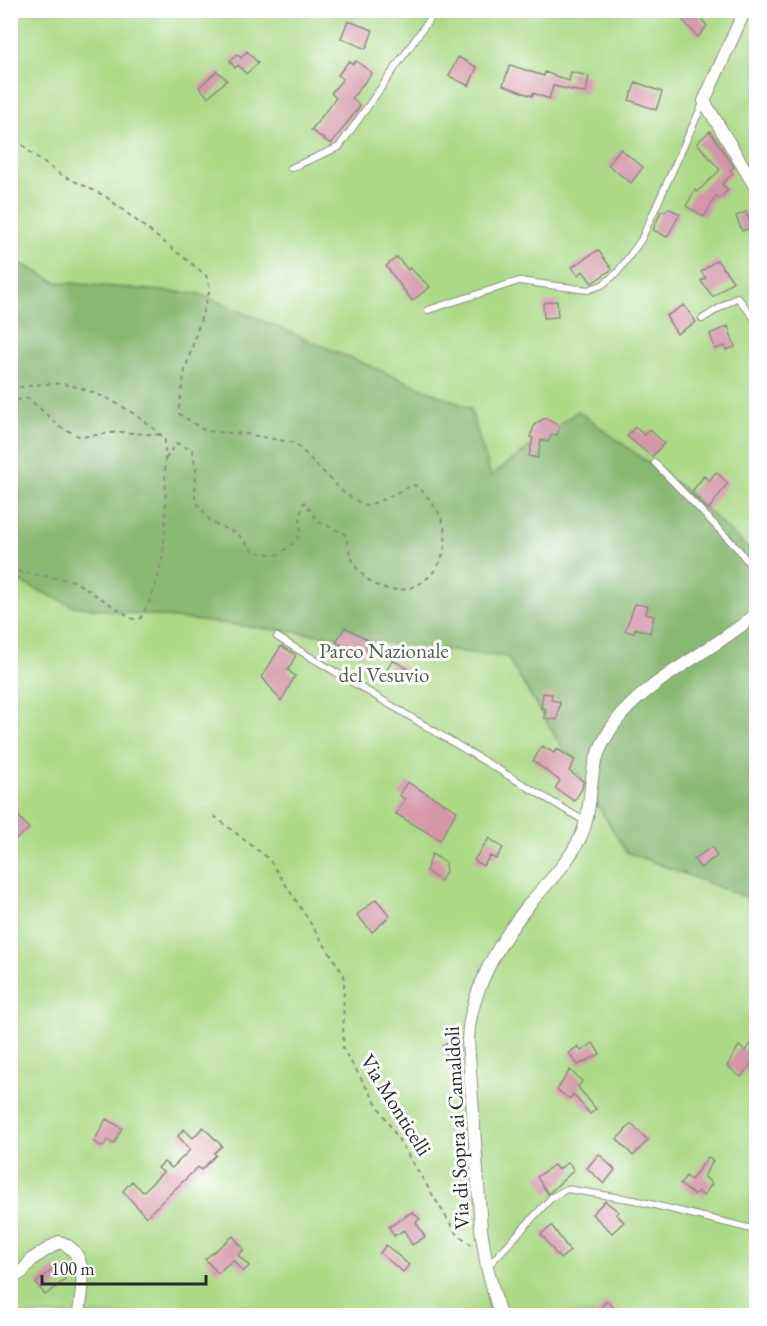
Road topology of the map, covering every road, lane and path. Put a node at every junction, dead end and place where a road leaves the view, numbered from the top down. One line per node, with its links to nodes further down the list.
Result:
1 (436, 10): 5 (lane)
2 (746, 10): 3 (street)
3 (704, 101): 6 (street); 7 (lane)
4 (10, 132): 13 (path)
5 (291, 168)
6 (756, 188)
7 (428, 310)
8 (702, 319): 9 (lane)
9 (756, 320)
10 (10, 388): 12 (path)
11 (10, 406): 12 (path)
12 (161, 435): 13 (path)
13 (165, 460): 15 (path)
14 (655, 463): 16 (lane)
15 (10, 570)
16 (756, 573)
17 (756, 614): 20 (street, Via di Sopra ai Camaldoli)
18 (277, 637): 20 (lane)
19 (213, 816): 22 (path, Via Monticelli)
20 (586, 822): 22 (street, Via di Sopra ai Camaldoli)
21 (756, 1230): 22 (lane)
22 (486, 1262): 25 (street, Via di Sopra ai Camaldoli)
23 (10, 1280): 24 (street)
24 (78, 1316)
25 (500, 1316)

